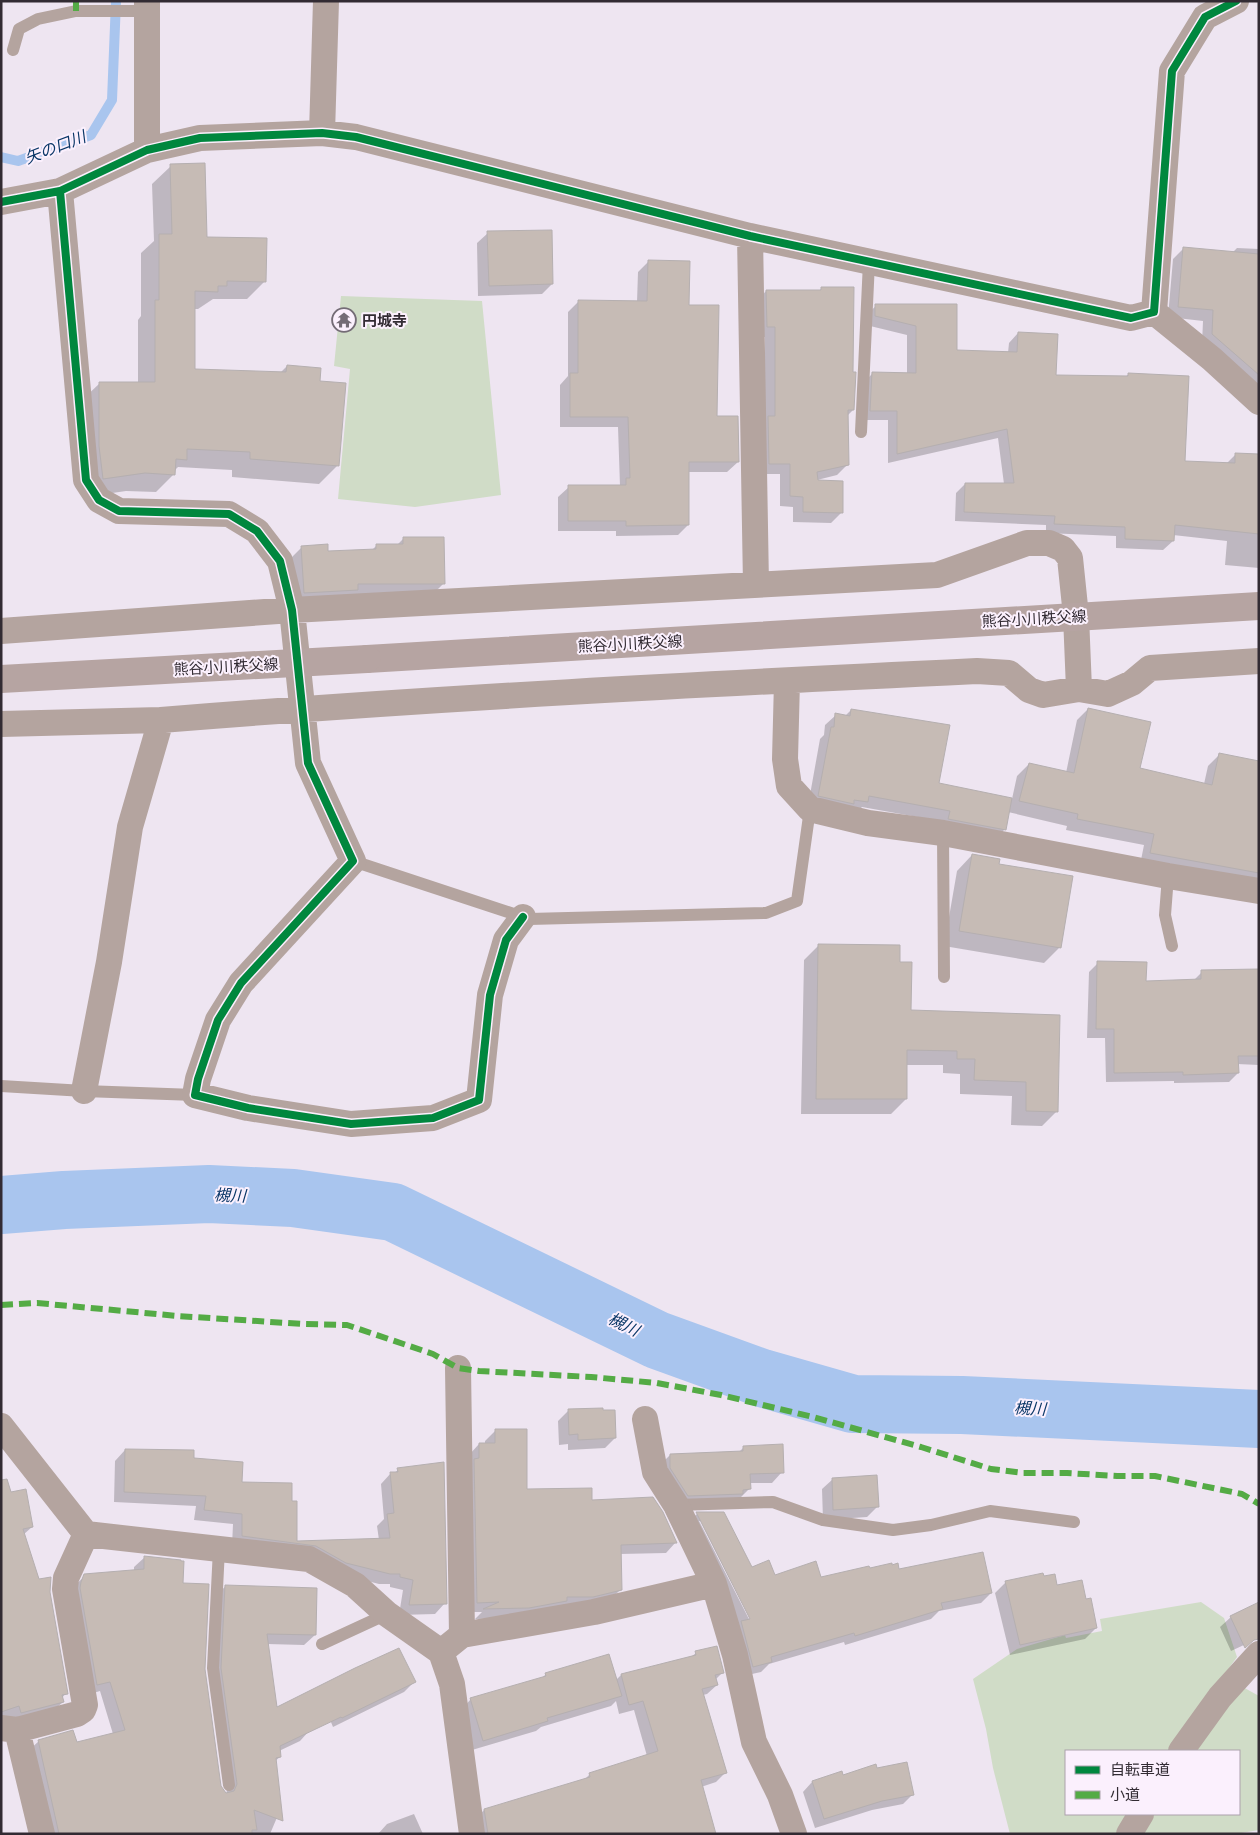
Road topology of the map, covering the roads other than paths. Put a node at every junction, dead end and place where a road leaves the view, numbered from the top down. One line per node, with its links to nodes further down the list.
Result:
1 (326, 1): 5 (street)
2 (1236, 1): 11 (street)
3 (147, 6): 4 (lane); 6 (street)
4 (13, 50)
5 (322, 132): 6 (street); 9 (street)
6 (147, 150): 7 (street)
7 (60, 190): 8 (street); 16 (street)
8 (1, 202)
9 (750, 236): 10 (street); 14 (street)
10 (869, 262): 11 (street); 13 (lane)
11 (1154, 312): 12 (street)
12 (1259, 402)
13 (861, 432)
14 (756, 585): 16 (street); 17 (street)
15 (1259, 606): 17 (main road, 熊谷小川秩父線)
16 (292, 610): 18 (street); 23 (street)
17 (1076, 616): 20 (main road, 熊谷小川秩父線, bridge); 22 (street)
18 (1, 631)
19 (1259, 661): 22 (street)
20 (1, 679)
21 (787, 680): 22 (street); 23 (street); 26 (street)
22 (1079, 689)
23 (302, 709): 24 (street); 28 (street)
24 (161, 720): 25 (street); 35 (street)
25 (1, 724)
26 (810, 809): 27 (street); 31 (lane)
27 (942, 833): 29 (street); 33 (lane)
28 (353, 861): 31 (lane); 36 (street)
29 (1168, 876): 30 (street); 32 (lane)
30 (1259, 891)
31 (523, 917): 36 (street)
32 (1172, 946)
33 (944, 977)
34 (1, 1086): 35 (lane)
35 (84, 1091): 36 (lane)
36 (195, 1095)
37 (458, 1368): 46 (street)
38 (645, 1419): 40 (street)
39 (1, 1426): 42 (street)
40 (676, 1504): 41 (lane); 44 (street)
41 (1074, 1522)
42 (86, 1534): 43 (street); 50 (street)
43 (219, 1549): 45 (street); 52 (lane)
44 (714, 1584): 46 (street); 56 (street)
45 (387, 1614): 47 (lane); 48 (street)
46 (462, 1635): 48 (street)
47 (322, 1644)
48 (442, 1652): 55 (street)
49 (1259, 1654): 51 (street)
50 (9, 1729): 54 (street)
51 (1182, 1750)
52 (229, 1785)
53 (1140, 1815): 57 (street)
54 (42, 1834)
55 (472, 1834)
56 (794, 1834)
57 (1130, 1834)

